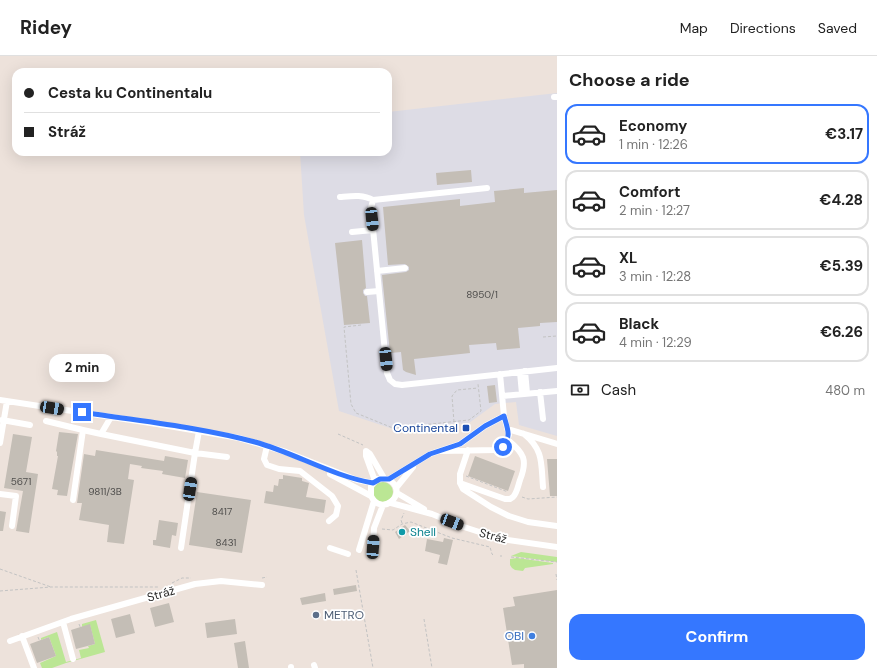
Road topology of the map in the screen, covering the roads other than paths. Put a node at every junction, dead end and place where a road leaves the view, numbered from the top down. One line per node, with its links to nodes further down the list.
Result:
1 (487, 188): 3 (street)
2 (340, 198): 3 (street)
3 (373, 200): 4 (street)
4 (373, 230): 5 (street); 7 (street)
5 (352, 232)
6 (405, 268): 7 (street)
7 (377, 272): 8 (street)
8 (379, 291): 9 (street); 12 (street)
9 (367, 292)
10 (557, 368): 11 (street)
11 (523, 371): 12 (street); 15 (street)
12 (500, 374): 16 (street)
13 (557, 391): 14 (street)
14 (540, 392): 15 (street); 21 (street)
15 (524, 394): 16 (street)
16 (503, 396): 19 (street)
17 (0, 400): 18 (street)
18 (7, 401): 20 (street); 22 (street)
19 (504, 416): 25 (street); 35 (street)
20 (111, 417): 27 (street); 28 (street)
21 (543, 419)
22 (2, 420): 24 (street); 31 (street)
23 (46, 421): 26 (street)
24 (30, 425)
25 (508, 429): 29 (street); 30 (street)
26 (82, 430): 28 (street); 47 (street)
27 (199, 431): 33 (street); 36 (street)
28 (101, 434): 36 (street)
29 (524, 434): 32 (street); 43 (street)
30 (508, 440): 34 (street); 42 (street)
31 (0, 443)
32 (557, 444)
33 (267, 446): 38 (street); 51 (street)
34 (468, 450): 35 (street); 42 (street)
35 (442, 451): 39 (street)
36 (195, 453): 37 (street); 56 (street)
37 (226, 457)
38 (308, 461): 41 (street); 46 (street)
39 (416, 462): 40 (street); 44 (street)
40 (386, 479): 41 (street); 41 (street, Stráž); 44 (street, Stráž)
41 (374, 482): 46 (street)
42 (460, 483): 53 (street)
43 (543, 487)
44 (396, 490): 48 (street); 50 (street, Stráž)
45 (0, 494): 52 (street)
46 (372, 498): 49 (street); 58 (street)
47 (72, 500)
48 (391, 503): 49 (street, Stráž); 50 (street, Stráž)
49 (383, 505): 54 (street)
50 (432, 514): 55 (street, Stráž)
51 (329, 521)
52 (12, 526)
53 (557, 526)
54 (373, 547)
55 (557, 547)
56 (181, 548)
57 (330, 548): 59 (street)
58 (359, 550)
59 (348, 554)
60 (261, 581): 61 (street, Stráž)
61 (63, 622): 62 (street, Stráž); 64 (street)
62 (22, 636): 63 (street, Stráž); 65 (street)
63 (10, 641)
64 (73, 659)
65 (34, 668)

